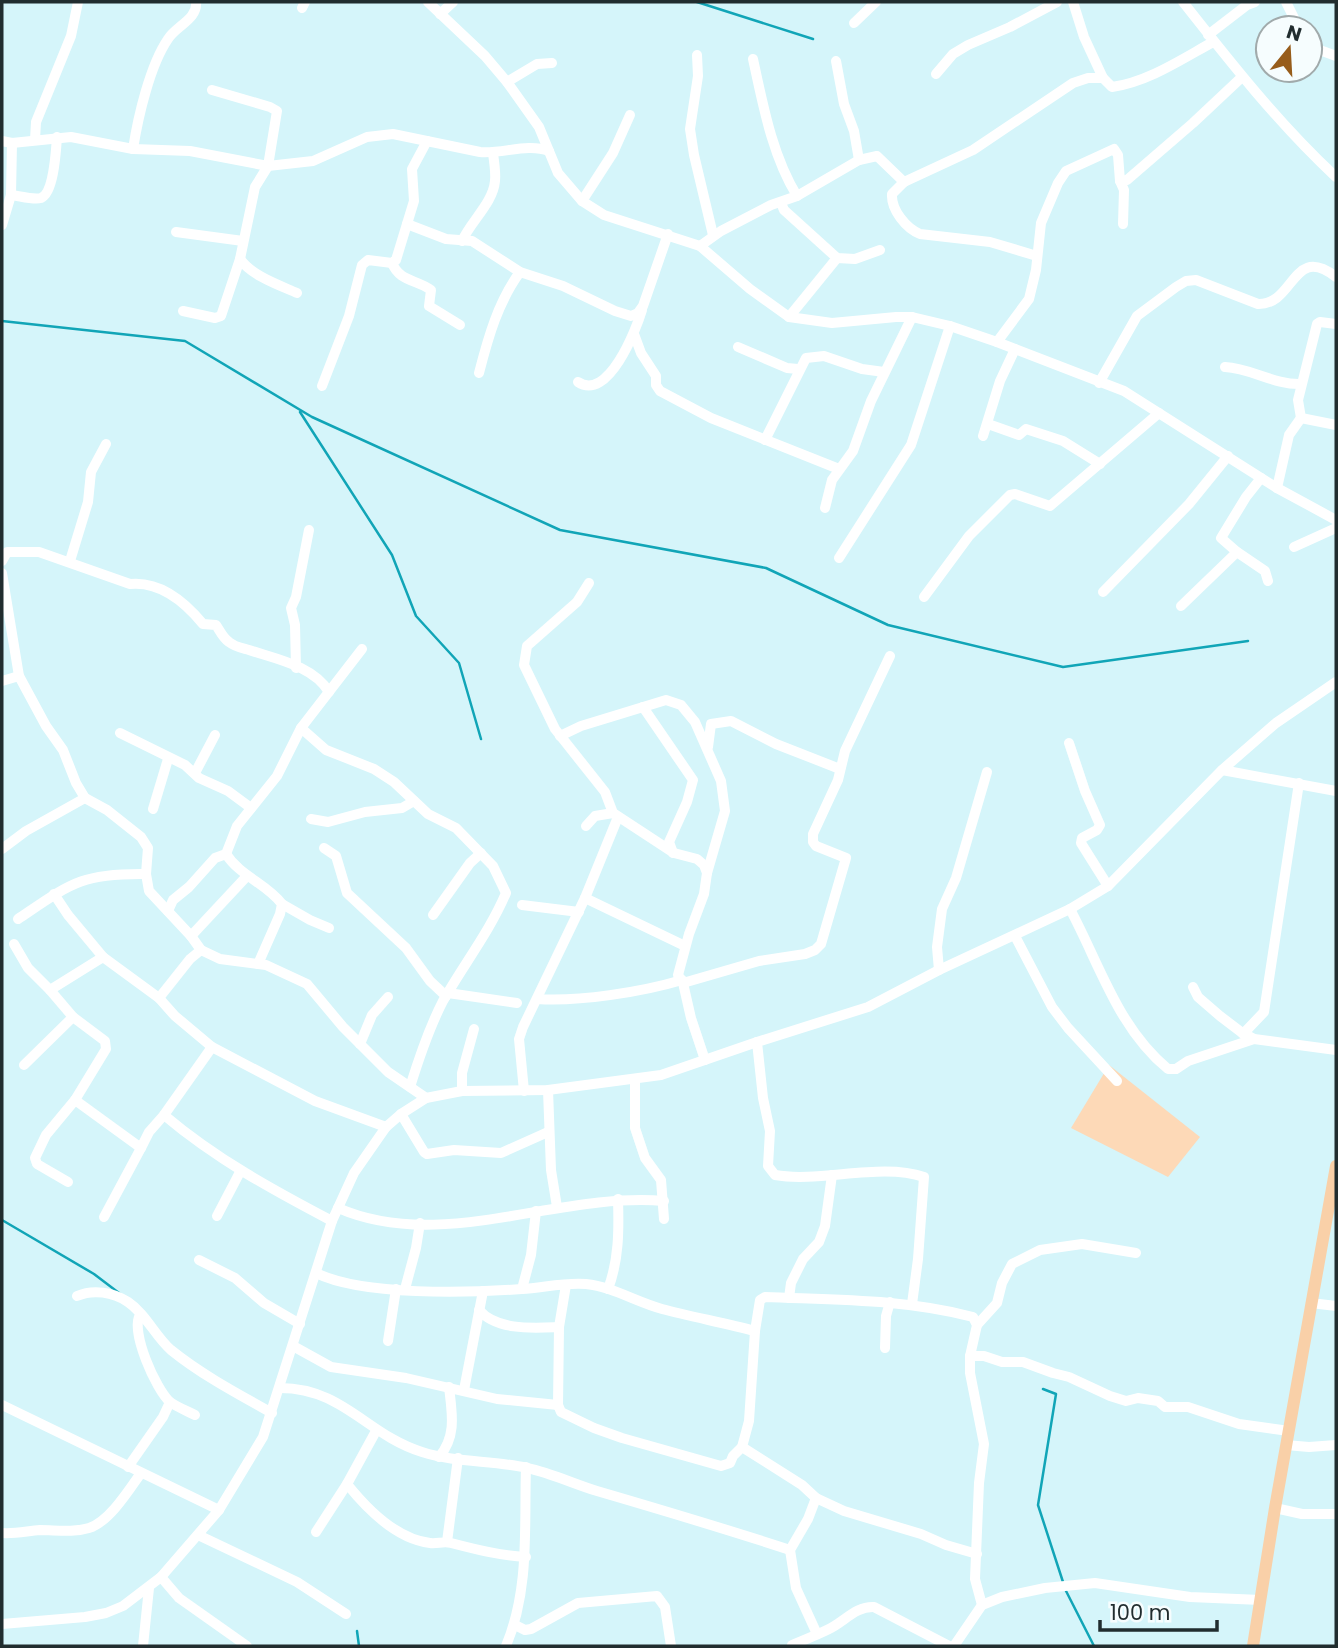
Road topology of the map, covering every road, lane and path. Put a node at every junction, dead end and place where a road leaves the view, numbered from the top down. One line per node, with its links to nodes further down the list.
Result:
1 (78, 2): 24 (street)
2 (196, 2): 27 (street)
3 (428, 2): 10 (street)
4 (453, 2): 10 (street)
5 (876, 2): 11 (street)
6 (1057, 2): 17 (street)
7 (1073, 2): 19 (street)
8 (1183, 2): 12 (street)
9 (1255, 2): 12 (street)
10 (440, 13): 20 (street)
11 (854, 23)
12 (1210, 38): 18 (street); 19 (street)
13 (697, 55): 44 (street)
14 (753, 59): 36 (street)
15 (836, 61): 30 (street)
16 (552, 63): 20 (street)
17 (936, 74)
18 (1242, 77): 32 (street); 33 (street)
19 (1102, 78): 34 (street)
20 (507, 82): 28 (street)
21 (212, 90): 31 (street)
22 (631, 114): 37 (street)
23 (57, 137): 24 (street); 27 (street); 35 (street)
24 (35, 140): 26 (street)
25 (427, 141): 29 (street); 31 (street); 40 (street)
26 (7, 142): 35 (street)
27 (132, 149): 31 (street)
28 (549, 152): 29 (street); 37 (street)
29 (493, 153): 45 (street)
30 (859, 160): 34 (street); 36 (street)
31 (268, 166): 46 (street)
32 (1336, 177)
33 (1120, 181): 39 (street); 49 (street)
34 (904, 182): 49 (street)
35 (11, 195): 41 (street)
36 (797, 196): 38 (street)
37 (582, 201): 43 (street)
38 (781, 203): 44 (street); 50 (street)
39 (1123, 223)
40 (407, 224): 45 (street); 52 (street)
41 (2, 225)
42 (176, 232): 46 (street)
43 (668, 234): 47 (street); 56 (street)
44 (713, 235): 47 (street)
45 (462, 241): 53 (street)
46 (243, 242): 51 (street)
47 (700, 246): 58 (street)
48 (880, 250): 50 (street)
49 (1037, 256): 64 (street)
50 (837, 258): 58 (street)
51 (240, 259): 55 (street); 57 (street)
52 (392, 262): 61 (street); 74 (street)
53 (520, 272): 56 (street); 70 (street)
54 (1336, 277): 72 (street)
55 (297, 293)
56 (643, 306): 63 (street)
57 (183, 311)
58 (789, 317): 59 (street)
59 (912, 317): 62 (street); 69 (street)
60 (1336, 324): 73 (street)
61 (460, 325)
62 (950, 326): 64 (street); 94 (street)
63 (634, 334): 71 (street); 80 (street)
64 (997, 341): 66 (street)
65 (738, 346): 68 (street)
66 (1015, 349): 72 (street); 77 (street)
67 (1225, 367): 73 (street)
68 (798, 369): 69 (street); 80 (street)
69 (884, 372): 84 (street)
70 (479, 373)
71 (578, 382)
72 (1099, 383): 75 (street)
73 (1301, 384): 76 (street)
74 (322, 386)
75 (1159, 413): 82 (street); 83 (street)
76 (1301, 418): 78 (street); 86 (street)
77 (988, 424): 79 (street); 83 (street)
78 (1336, 425)
79 (983, 436)
80 (765, 440): 84 (street)
81 (106, 444): 95 (street)
82 (1228, 456): 85 (street); 99 (street)
83 (1100, 464): 100 (street)
84 (839, 469): 87 (street)
85 (1261, 478): 86 (street); 92 (street)
86 (1277, 488): 88 (street)
87 (825, 508)
88 (1336, 520)
89 (1336, 528): 91 (street)
90 (310, 530): 105 (street)
91 (1294, 547)
92 (1237, 552): 97 (street); 101 (street)
93 (4, 554): 95 (street)
94 (839, 558)
95 (70, 561): 105 (street)
96 (2, 573): 102 (street)
97 (1268, 581)
98 (589, 583): 114 (street)
99 (1103, 592)
100 (924, 597)
101 (1181, 606)
102 (5, 608): 106 (street)
103 (362, 649): 109 (street)
104 (890, 656): 118 (street)
105 (296, 668): 109 (street)
106 (19, 676): 107 (street); 124 (street)
107 (2, 681)
108 (1336, 682): 119 (street)
109 (328, 692): 111 (street)
110 (643, 707): 114 (street); 116 (street); 134 (street)
111 (302, 728): 125 (street); 126 (street)
112 (120, 733): 117 (street)
113 (215, 735): 121 (street)
114 (560, 736): 128 (street)
115 (1069, 743): 139 (street)
116 (708, 747): 118 (street); 136 (street)
117 (168, 759): 121 (street); 127 (street)
118 (840, 769): 158 (street)
119 (1222, 770): 122 (street); 139 (street)
120 (987, 772): 157 (street)
121 (195, 773): 126 (street)
122 (1299, 783): 123 (street); 168 (street)
123 (1336, 791)
124 (85, 798): 132 (street); 137 (street)
125 (414, 801): 129 (street); 133 (street)
126 (251, 808): 135 (street)
127 (153, 809)
128 (616, 815): 130 (street); 134 (street); 141 (street)
129 (311, 819)
130 (586, 826)
131 (324, 848): 161 (street)
132 (2, 849)
133 (481, 853): 147 (street); 161 (street)
134 (674, 853): 136 (street)
135 (226, 854): 138 (street); 145 (street)
136 (707, 873): 153 (street)
137 (146, 874): 140 (street); 145 (street)
138 (247, 876): 142 (street); 150 (street)
139 (1108, 886): 144 (street)
140 (54, 894): 148 (street); 155 (street)
141 (585, 898): 146 (street); 153 (street)
142 (282, 904): 149 (street); 156 (street)
143 (522, 905): 146 (street)
144 (1070, 909): 151 (street); 169 (street)
145 (168, 911): 150 (street)
146 (579, 912): 164 (street)
147 (433, 915)
148 (18, 919)
149 (329, 928)
150 (191, 936): 154 (street)
151 (1015, 936): 157 (street); 177 (street)
152 (15, 944): 160 (street)
153 (685, 946): 158 (street)
154 (201, 950): 156 (street); 163 (street)
155 (103, 957): 160 (street); 163 (street)
156 (258, 964): 171 (street)
157 (939, 970): 170 (street)
158 (682, 982): 164 (street); 174 (street)
159 (1193, 987): 168 (street)
160 (50, 990): 166 (street)
161 (447, 995): 165 (street); 178 (street)
162 (388, 997): 171 (street)
163 (159, 998): 172 (street)
164 (537, 999): 181 (street)
165 (517, 1003)
166 (73, 1017): 175 (street); 183 (street)
167 (474, 1029): 180 (street)
168 (1244, 1034): 169 (street)
169 (1254, 1039): 173 (street)
170 (757, 1042): 174 (street); 191 (street)
171 (360, 1044): 178 (street)
172 (212, 1047): 185 (street); 186 (street)
173 (1336, 1050)
174 (705, 1060): 176 (street)
175 (24, 1065)
176 (635, 1079): 179 (street); 194 (street)
177 (1117, 1080)
178 (410, 1087): 182 (street)
179 (548, 1090): 181 (street); 187 (street)
180 (463, 1091): 181 (street); 182 (street)
181 (524, 1091)
182 (426, 1098): 184 (street)
183 (75, 1100): 188 (street); 192 (street)
184 (401, 1114): 186 (street); 187 (street)
185 (164, 1115): 188 (street); 190 (street)
186 (386, 1127): 196 (street)
187 (548, 1132): 195 (street)
188 (141, 1148): 199 (street)
189 (1336, 1166): 214 (main road)
190 (240, 1172): 198 (street); 201 (street)
191 (832, 1175): 212 (street); 215 (street)
192 (68, 1182)
193 (618, 1199): 194 (street); 195 (street); 209 (street)
194 (664, 1201): 200 (street)
195 (557, 1207): 197 (street)
196 (338, 1208): 201 (street); 202 (street)
197 (536, 1212): 202 (street); 208 (street)
198 (217, 1216)
199 (104, 1217)
200 (664, 1219)
201 (332, 1221): 205 (street)
202 (420, 1223): 207 (street)
203 (1136, 1253): 220 (street)
204 (199, 1260): 219 (street)
205 (316, 1273): 207 (street); 219 (street)
206 (566, 1285): 208 (street); 209 (street); 221 (street)
207 (401, 1289): 210 (street); 223 (street)
208 (522, 1289): 210 (street)
209 (608, 1289): 222 (street)
210 (483, 1291): 217 (street)
211 (77, 1296): 218 (street)
212 (789, 1298): 213 (street); 222 (street)
213 (890, 1302): 215 (street); 225 (street)
214 (1311, 1303): 216 (street); 236 (main road)
215 (912, 1304): 220 (street)
216 (1336, 1306)
217 (479, 1310): 221 (street); 229 (street)
218 (140, 1315): 230 (street); 233 (street)
219 (300, 1324): 224 (street)
220 (976, 1325): 226 (street)
221 (559, 1327): 232 (street)
222 (755, 1331): 239 (street)
223 (388, 1341)
224 (293, 1346): 227 (street); 228 (street)
225 (885, 1348)
226 (970, 1356): 236 (street); 255 (street)
227 (449, 1387): 229 (street); 240 (street)
228 (280, 1388): 233 (street); 235 (street)
229 (464, 1390): 232 (street)
230 (170, 1402): 234 (street); 242 (street)
231 (2, 1405): 242 (street)
232 (558, 1405): 239 (street)
233 (272, 1413): 248 (street)
234 (195, 1415)
235 (376, 1431): 240 (street); 245 (street)
236 (1289, 1431): 238 (main road)
237 (1336, 1444): 238 (street)
238 (1286, 1445): 247 (main road)
239 (742, 1447): 246 (street)
240 (439, 1457): 241 (street)
241 (458, 1458): 243 (street); 253 (street)
242 (128, 1467): 244 (street)
243 (526, 1467): 254 (street); 256 (street)
244 (141, 1473): 248 (street); 251 (street)
245 (348, 1484): 250 (street); 253 (street)
246 (816, 1498): 254 (street); 255 (street)
247 (1275, 1508): 249 (street); 259 (main road)
248 (219, 1510): 252 (street)
249 (1336, 1514)
250 (316, 1532)
251 (2, 1533)
252 (198, 1535): 257 (street); 261 (street)
253 (447, 1542): 256 (street)
254 (790, 1550): 264 (street)
255 (977, 1554): 260 (street)
256 (526, 1557): 263 (street)
257 (161, 1577): 258 (street); 266 (street)
258 (149, 1588): 262 (street); 265 (street)
259 (1261, 1600): 260 (street); 271 (main road)
260 (982, 1605): 270 (street)
261 (346, 1614)
262 (2, 1624)
263 (515, 1625): 267 (street); 268 (street)
264 (817, 1634): 269 (street); 270 (street)
265 (143, 1646)
266 (247, 1646)
267 (506, 1646)
268 (671, 1646)
269 (792, 1646)
270 (951, 1646)
271 (1253, 1646)

